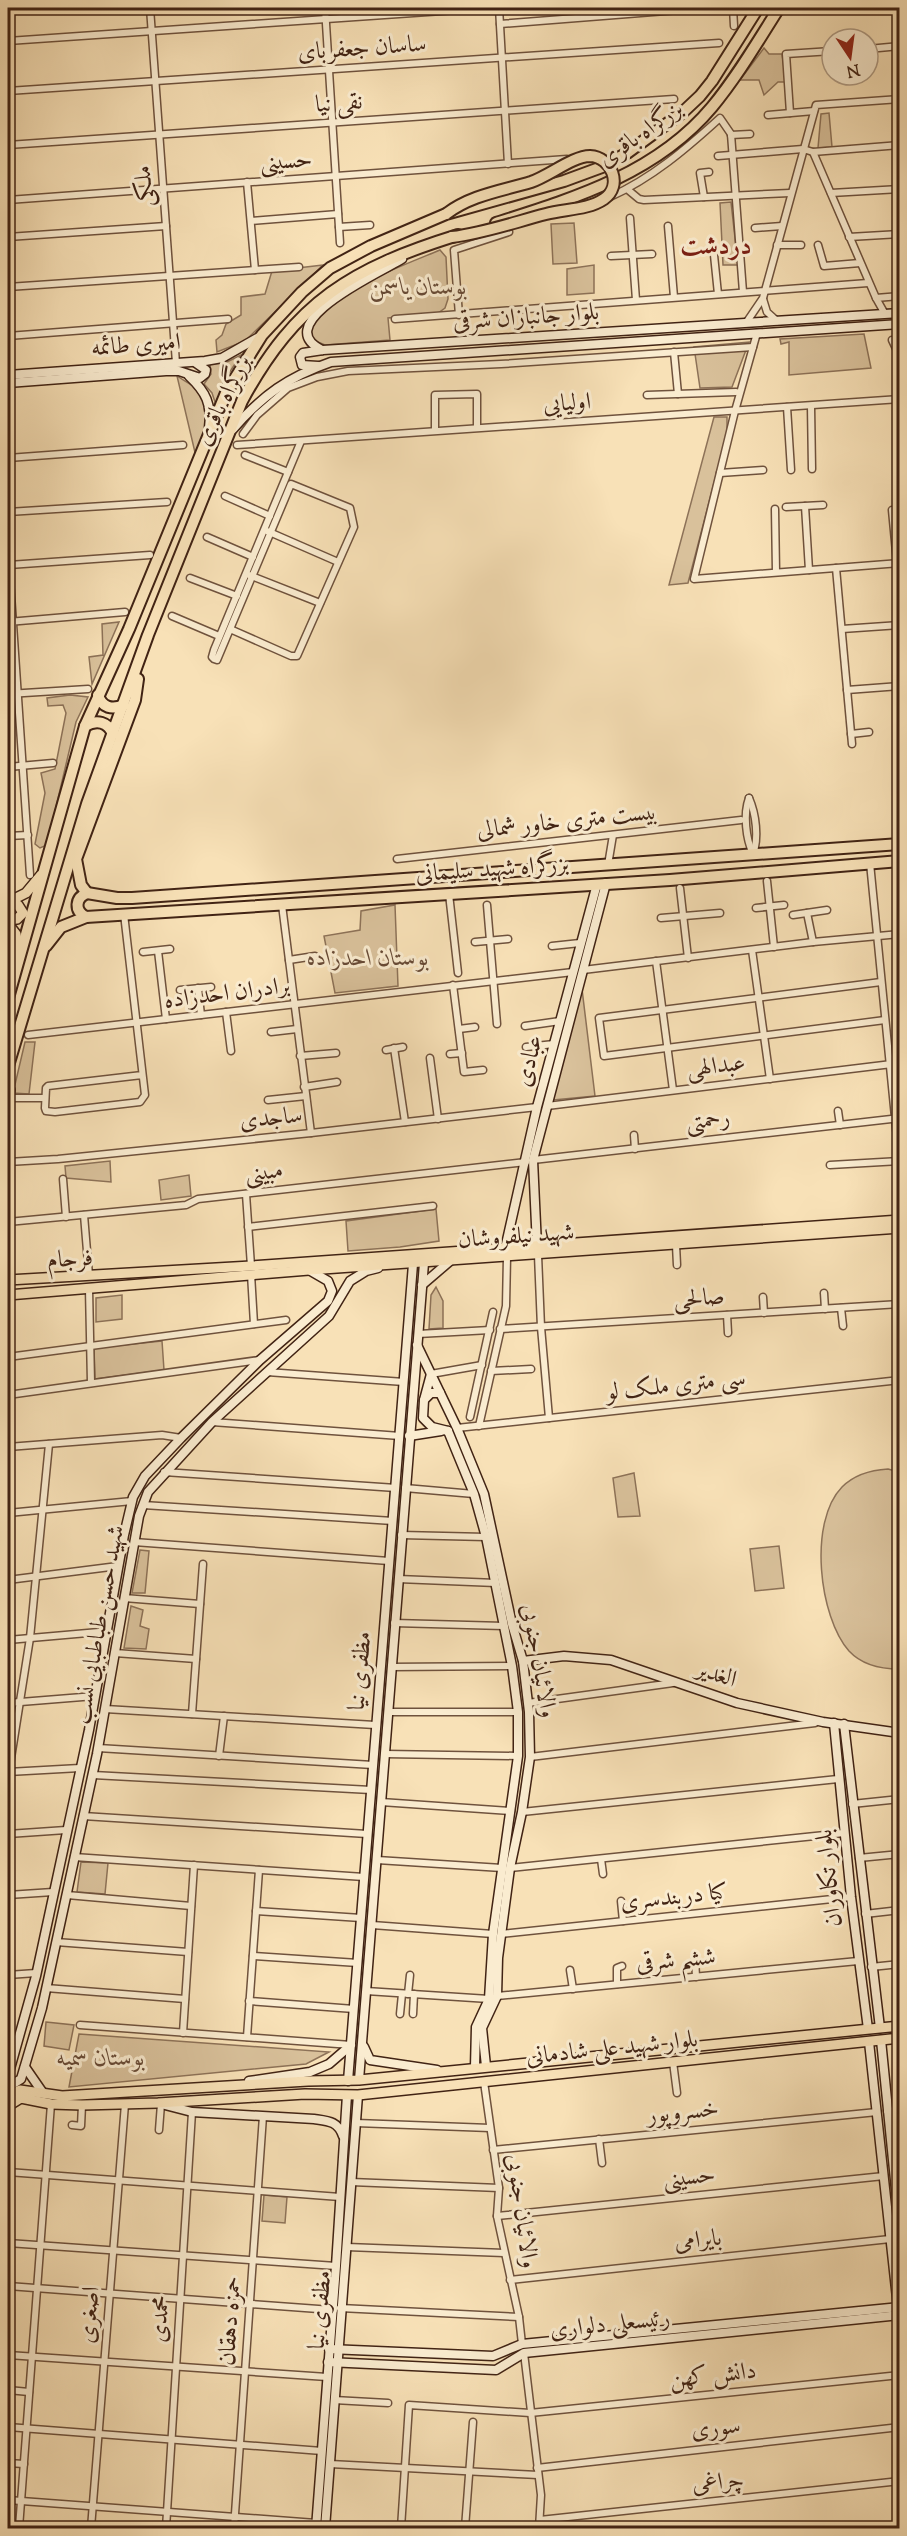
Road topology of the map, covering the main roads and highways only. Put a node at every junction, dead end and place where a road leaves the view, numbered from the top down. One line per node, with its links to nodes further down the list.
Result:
1 (758, 8): 3 (highway, بزرگراه باقری)
2 (778, 8): 4 (highway, بزرگراه باقری)
3 (446, 214): 4 (highway, bridge); 8 (highway, بزرگراه باقری)
4 (452, 237): 5 (highway, بزرگراه باقری)
5 (420, 247): 9 (main road); 15 (highway, بزرگراه باقری)
6 (900, 313): 9 (main road, بلوار جانبازان شرقی)
7 (900, 324): 11 (main road, بلوار جانبازان شرقی)
8 (262, 335): 10 (main road, امیری طائمه); 16 (highway, بزرگراه باقری)
9 (323, 350): 11 (main road)
10 (193, 362): 12 (main road); 13 (main road, امیری طائمه)
11 (323, 365): 15 (main road, بلوار جانبازان شرقی)
12 (186, 374): 14 (main road, امیری طائمه); 16 (main road, امیری طائمه)
13 (8, 375)
14 (8, 383)
15 (229, 433): 17 (highway, بزرگراه باقری)
16 (206, 443): 18 (highway, بزرگراه باقری)
17 (144, 646): 19 (highway, بزرگراه باقری); 30 (highway)
18 (93, 692): 19 (highway); 20 (highway, بزرگراه باقری)
19 (124, 705): 21 (highway, بزرگراه باقری)
20 (85, 726): 21 (highway); 26 (highway, بزرگراه باقری)
21 (113, 734): 35 (highway, بزرگراه باقری)
22 (900, 844): 23 (highway, بزرگراه شهید سلیمانی)
23 (702, 858): 24 (highway, بزرگراه شهید سلیمانی); 27 (highway)
24 (671, 860): 28 (highway); 30 (highway, بزرگراه شهید سلیمانی)
25 (900, 861): 27 (highway, بزرگراه شهید سلیمانی)
26 (46, 865): 31 (main road); 34 (highway, بزرگراه باقری)
27 (704, 877): 28 (highway, بزرگراه شهید سلیمانی)
28 (670, 880): 29 (highway, بزرگراه شهید سلیمانی)
29 (601, 884): 32 (highway, بزرگراه شهید سلیمانی); 36 (main road, عبادی); 37 (main road, عبادی)
30 (87, 893): 32 (highway)
31 (8, 904): 33 (main road)
32 (86, 917): 35 (highway, بزرگراه شهید سلیمانی)
33 (8, 922): 34 (main road)
34 (20, 956): 38 (highway)
35 (40, 956): 39 (highway, بزرگراه باقری)
36 (583, 970): 37 (main road); 42 (main road, عبادی)
37 (573, 972): 42 (main road, عبادی)
38 (8, 998)
39 (8, 1066)
40 (8, 1086): 41 (main road)
41 (11, 1099)
42 (542, 1106): 43 (main road, عبادی)
43 (529, 1161): 46 (main road, عبادی); 47 (main road, عبادی)
44 (900, 1220): 46 (main road, شهید نیلفروشان)
45 (900, 1228): 46 (main road, شهید نیلفروشان)
46 (537, 1251): 47 (main road, شهید نیلفروشان)
47 (506, 1253): 48 (main road, شهید نیلفروشان); 50 (main road, شهید نیلفروشان)
48 (425, 1258): 49 (main road, شهید نیلفروشان); 50 (main road, شهید نیلفروشان); 58 (main road, مظفری نیا)
49 (414, 1259): 51 (main road, شهید نیلفروشان); 52 (main road, شهید نیلفروشان); 61 (main road, مظفری نیا)
50 (450, 1261): 58 (main road)
51 (393, 1265): 53 (main road, شهید نیلفروشان); 64 (main road, شهید حسن طباطبایی نسب)
52 (251, 1270): 53 (main road, شهید نیلفروشان); 54 (main road, شهید نیلفروشان); 57 (main road, شهید نیلفروشان)
53 (309, 1270): 63 (main road, شهید حسن طباطبایی نسب)
54 (135, 1272): 55 (main road, فرجام); 56 (main road, شهید نیلفروشان)
55 (122, 1280): 56 (main road, فرجام); 57 (main road, فرجام); 59 (main road, فرجام)
56 (8, 1281)
57 (135, 1284): 60 (main road)
58 (422, 1285): 62 (main road, مظفری نیا)
59 (8, 1290)
60 (8, 1297)
61 (409, 1315): 62 (main road); 70 (main road, مظفری نیا)
62 (419, 1316): 65 (main road, مظفری نیا)
63 (290, 1335): 64 (main road); 91 (main road, شهید حسن طباطبایی نسب)
64 (300, 1342): 93 (main road, شهید حسن طباطبایی نسب)
65 (417, 1345): 66 (main road, والائیان جنوبی); 70 (main road, مظفری نیا)
66 (431, 1374): 67 (main road, والائیان جنوبی); 68 (main road)
67 (440, 1393): 68 (main road); 72 (main road, والائیان جنوبی)
68 (424, 1400): 69 (main road)
69 (448, 1431): 70 (main road); 72 (main road, والائیان جنوبی)
70 (405, 1436): 71 (main road, مظفری نیا)
71 (400, 1488): 76 (main road, مظفری نیا); 77 (main road, مظفری نیا)
72 (479, 1494): 73 (main road, والائیان جنوبی); 74 (main road, والائیان جنوبی)
73 (523, 1664): 74 (main road, الغدیر); 75 (main road, الغدیر); 80 (main road, والائیان جنوبی)
74 (512, 1666): 79 (main road, والائیان جنوبی)
75 (838, 1723): 78 (main road, الغدیر); 84 (main road, بلوار تکاوران); 85 (main road, بلوار تکاوران)
76 (375, 1725): 77 (main road); 90 (main road, مظفری نیا)
77 (387, 1728): 88 (main road, مظفری نیا)
78 (900, 1733)
79 (511, 1811): 80 (main road); 81 (main road, والائیان جنوبی)
80 (522, 1812): 81 (main road, والائیان جنوبی)
81 (506, 1868): 82 (main road, والائیان جنوبی)
82 (493, 1998): 92 (main road, والائیان جنوبی); 94 (main road, والائیان جنوبی)
83 (900, 2026): 84 (main road)
84 (880, 2028): 85 (main road, بلوار شهید علی شادمانی); 87 (main road)
85 (868, 2029): 89 (main road); 92 (main road, بلوار شهید علی شادمانی)
86 (900, 2038): 87 (main road)
87 (881, 2040): 89 (main road, بلوار شهید علی شادمانی); 108 (main road)
88 (362, 2041): 95 (main road); 97 (main road, مظفری نیا)
89 (869, 2042): 104 (main road, بلوار شهید علی شادمانی); 108 (main road)
90 (351, 2045): 99 (main road, مظفری نیا); 100 (main road)
91 (11, 2055): 96 (main road, شهید حسن طباطبایی نسب)
92 (486, 2066): 94 (main road, بلوار شهید علی شادمانی)
93 (26, 2067): 96 (main road); 101 (main road)
94 (475, 2067): 95 (main road, بلوار شهید علی شادمانی)
95 (440, 2071): 97 (main road, بلوار شهید علی شادمانی)
96 (8, 2078)
97 (359, 2080): 99 (main road, بلوار شهید علی شادمانی); 104 (main road)
98 (308, 2081): 99 (main road, بلوار شهید علی شادمانی); 100 (main road, بلوار شهید علی شادمانی); 102 (main road)
99 (348, 2081): 103 (main road)
100 (206, 2088): 101 (main road, بلوار شهید علی شادمانی)
101 (43, 2093): 105 (main road, بلوار شهید علی شادمانی)
102 (305, 2094): 103 (main road, بلوار شهید علی شادمانی); 106 (main road, بلوار شهید علی شادمانی)
103 (347, 2095): 104 (main road, بلوار شهید علی شادمانی); 109 (main road, مظفری نیا)
104 (358, 2095): 112 (main road, مظفری نیا)
105 (8, 2096)
106 (159, 2104): 107 (main road, بلوار شهید علی شادمانی); 109 (main road)
107 (8, 2106)
108 (882, 2111): 110 (main road); 113 (main road)
109 (344, 2139): 112 (main road, مظفری نیا)
110 (895, 2147): 111 (main road)
111 (900, 2230)
112 (336, 2309): 115 (main road, مظفری نیا)
113 (899, 2311): 114 (main road); 116 (main road, رئیسعلی دلواری)
114 (900, 2326)
115 (333, 2349): 116 (main road, رئیسعلی دلواری); 117 (main road, مظفری نیا)
116 (523, 2349): 117 (main road, رئیسعلی دلواری)
117 (332, 2363): 118 (main road, مظفری نیا); 119 (main road, مظفری نیا)
118 (316, 2526)
119 (326, 2528)

